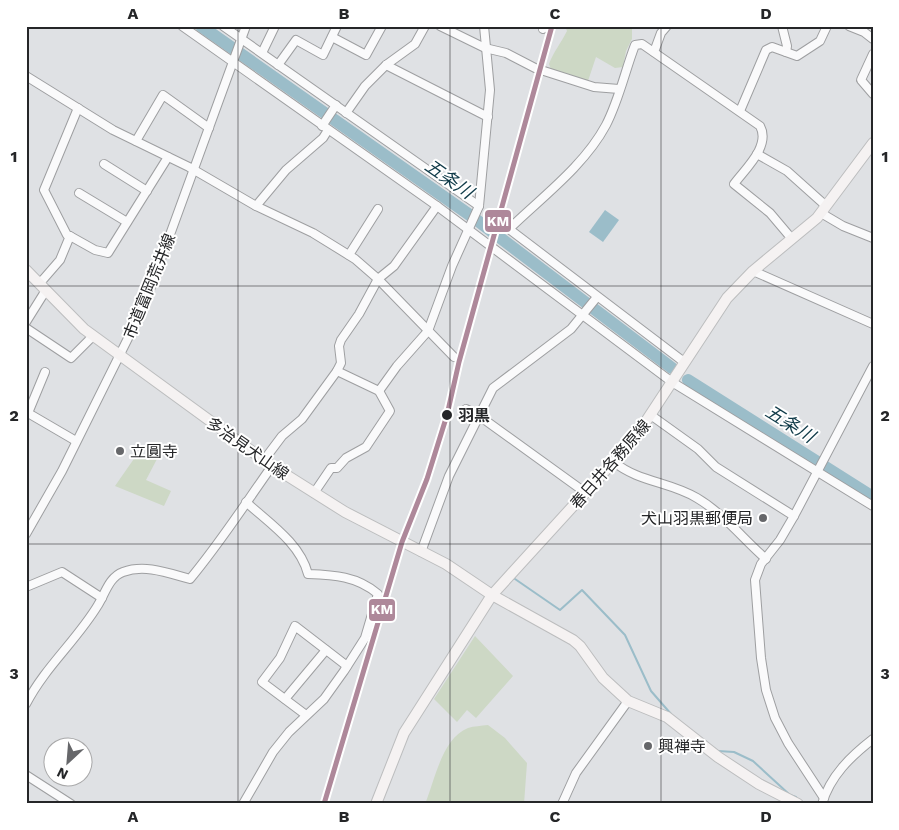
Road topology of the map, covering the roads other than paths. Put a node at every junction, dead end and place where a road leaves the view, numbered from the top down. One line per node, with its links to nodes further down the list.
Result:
1 (182, 26): 22 (street)
2 (223, 26): 15 (street)
3 (246, 26): 15 (street, 市道富岡荒井線)
4 (275, 26): 20 (street)
5 (337, 26): 14 (street)
6 (382, 26): 14 (street)
7 (425, 26): 24 (street)
8 (440, 26): 17 (street)
9 (484, 26): 17 (street)
10 (667, 26): 18 (street)
11 (782, 26): 19 (street)
12 (827, 26): 19 (street)
13 (849, 26): 16 (street)
14 (332, 37): 23 (street)
15 (242, 39): 20 (street); 22 (street, 市道富岡荒井線)
16 (873, 39)
17 (485, 48): 25 (street); 34 (street)
18 (654, 52): 28 (street); 32 (street)
19 (786, 52): 32 (street)
20 (262, 53): 23 (street)
21 (873, 54): 29 (street)
22 (233, 63): 35 (street, 市道富岡荒井線); 36 (street)
23 (278, 65): 30 (street)
24 (386, 65): 33 (street); 34 (street)
25 (535, 68)
26 (544, 71): 28 (street)
27 (26, 76): 31 (street)
28 (619, 89): 60 (street)
29 (873, 94)
30 (336, 106): 33 (street); 36 (street)
31 (78, 108): 37 (street); 52 (street)
32 (740, 111): 39 (street)
33 (346, 112): 47 (street)
34 (488, 117): 47 (street)
35 (209, 128): 37 (street); 42 (street, 市道富岡荒井線)
36 (325, 128): 45 (street); 46 (street)
37 (136, 141): 40 (street)
38 (873, 144): 49 (main road, 春日井各務原線)
39 (757, 154): 49 (street); 54 (street)
40 (168, 158): 42 (street); 43 (street)
41 (104, 164): 43 (street)
42 (194, 171): 45 (street); 67 (street, 市道富岡荒井線)
43 (147, 191): 50 (street)
44 (79, 193): 50 (street)
45 (256, 206): 55 (street)
46 (437, 206): 51 (street); 58 (street)
47 (479, 208): 51 (street)
48 (378, 209): 55 (street)
49 (823, 209): 53 (street); 54 (main road, 春日井各務原線)
50 (127, 222): 52 (street)
51 (468, 228): 61 (street); 65 (street)
52 (70, 236): 59 (street)
53 (873, 238)
54 (792, 239): 57 (main road, 春日井各務原線)
55 (349, 255): 58 (street)
56 (26, 270): 59 (main road, 多治見犬山線)
57 (753, 271): 63 (street); 69 (main road, 春日井各務原線)
58 (378, 279): 65 (street); 71 (street)
59 (43, 286): 62 (street); 66 (main road, 多治見犬山線)
60 (597, 296): 61 (street); 69 (street)
61 (583, 314): 73 (street); 76 (street)
62 (26, 322)
63 (873, 324)
64 (26, 328): 66 (street)
65 (428, 331): 68 (street); 74 (street)
66 (93, 336): 67 (main road, 多治見犬山線)
67 (120, 355): 78 (street, 市道富岡荒井線); 80 (main road, 多治見犬山線)
68 (454, 357)
69 (684, 362): 73 (main road, 春日井各務原線)
70 (873, 366): 81 (street)
71 (337, 371): 74 (street); 80 (street)
72 (45, 372): 78 (street)
73 (672, 382): 77 (main road, 春日井各務原線); 81 (street)
74 (379, 391): 82 (street)
75 (466, 409): 76 (street)
76 (478, 415): 83 (street); 88 (street)
77 (652, 416): 79 (main road, 春日井各務原線); 86 (street)
78 (76, 442): 87 (street, 市道富岡荒井線)
79 (614, 462): 83 (main road, 春日井各務原線); 89 (street)
80 (268, 463): 82 (main road, 多治見犬山線); 84 (street)
81 (817, 472): 85 (street); 86 (street)
82 (314, 493): 88 (main road, 多治見犬山線)
83 (586, 493): 91 (main road, 春日井各務原線)
84 (246, 502): 92 (street); 94 (street)
85 (873, 506)
86 (794, 516): 89 (street)
87 (26, 534)
88 (421, 552): 91 (main road, 多治見犬山線)
89 (766, 559): 101 (street)
90 (26, 587): 92 (street)
91 (492, 595): 96 (main road, 多治見犬山線); 103 (main road, 春日井各務原線)
92 (102, 598): 97 (street)
93 (326, 650): 94 (street); 95 (street); 95 (street)
94 (347, 666): 98 (street)
95 (285, 699): 98 (street)
96 (628, 701): 105 (street); 106 (main road)
97 (26, 704)
98 (306, 715): 104 (street)
99 (873, 739): 101 (street)
100 (26, 775): 102 (street)
101 (823, 801)
102 (69, 803)
103 (379, 803)
104 (243, 804)
105 (562, 804)
106 (798, 804)

